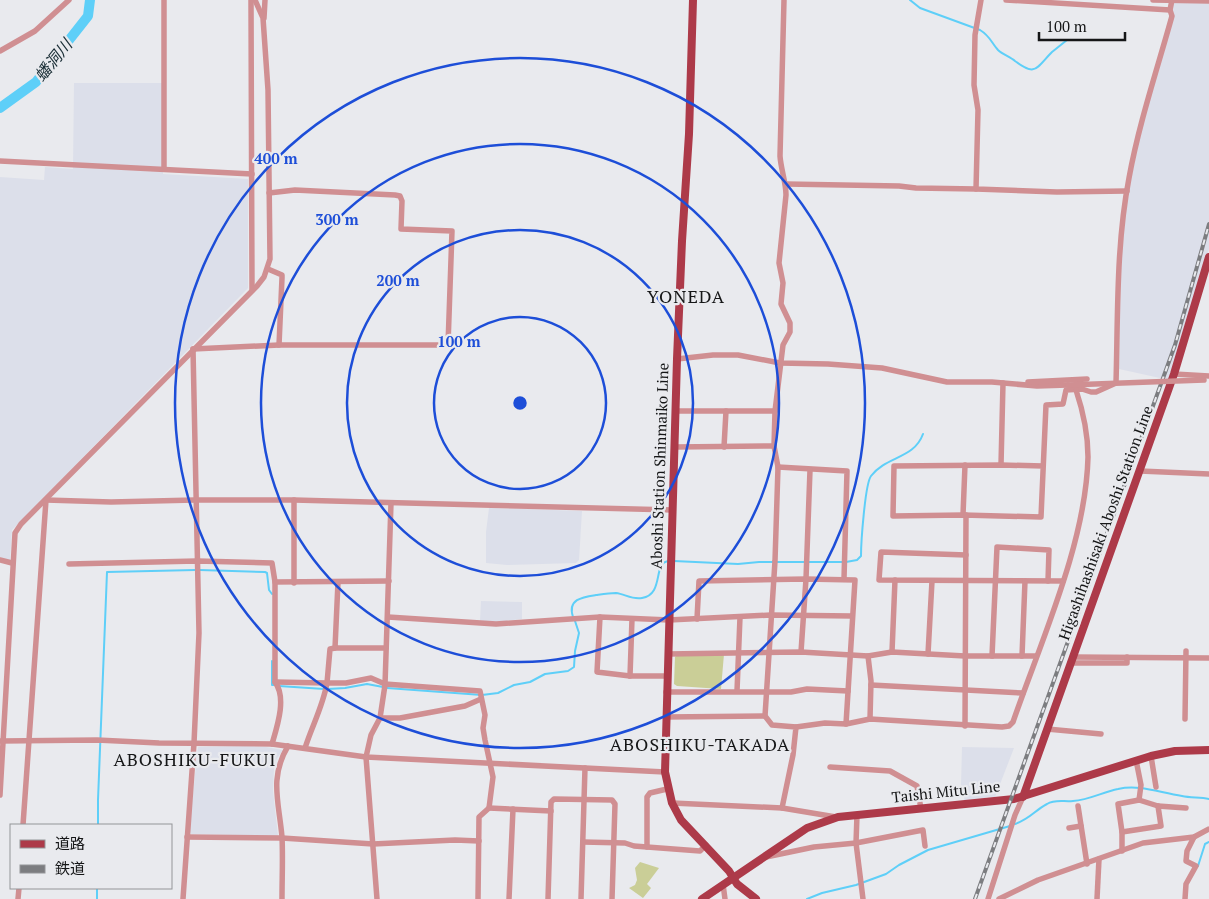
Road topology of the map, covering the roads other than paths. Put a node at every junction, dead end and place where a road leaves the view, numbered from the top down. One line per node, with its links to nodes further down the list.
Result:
1 (69, 0): 15 (street)
2 (164, 0): 17 (street)
3 (251, 0): 18 (street)
4 (255, 0): 14 (street)
5 (265, 0): 14 (street)
6 (694, 0): 28 (main road, Aboshi Station Shinmaiko Line)
7 (784, 0): 19 (street)
8 (981, 0): 20 (street)
9 (1006, 0): 13 (street)
10 (1153, 0): 12 (street, bridge)
11 (1172, 0): 13 (street)
12 (1209, 1)
13 (1170, 10): 21 (street)
14 (264, 34): 22 (street)
15 (0, 51)
16 (0, 161): 17 (street)
17 (164, 169): 18 (street)
18 (252, 174): 25 (street)
19 (786, 184): 20 (street); 29 (street)
20 (976, 190): 21 (street)
21 (1127, 191): 34 (street)
22 (270, 193): 24 (street); 26 (street)
23 (1209, 257): 30 (main road, Higashihashisaki Aboshi Station Line)
24 (268, 268): 25 (street); 26 (street)
25 (252, 289): 27 (street)
26 (279, 345): 27 (street)
27 (193, 349): 48 (street); 49 (street)
28 (678, 359): 29 (street); 35 (main road, Aboshi Station Shinmaiko Line)
29 (780, 363): 33 (street); 37 (street)
30 (1174, 374): 32 (street); 46 (main road, Higashihashisaki Aboshi Station Line)
31 (1087, 379): 33 (street)
32 (1207, 379): 33 (street, bridge)
33 (1003, 383): 42 (street)
34 (1076, 390): 43 (street); 69 (street)
35 (676, 411): 36 (street); 39 (main road, Aboshi Station Shinmaiko Line)
36 (726, 411): 37 (street); 40 (street)
37 (775, 411): 38 (street)
38 (774, 446): 40 (street); 44 (street)
39 (675, 447): 40 (street); 52 (main road, Aboshi Station Shinmaiko Line)
40 (724, 447)
41 (965, 465): 42 (street); 53 (street); 53 (street)
42 (1001, 465): 43 (street)
43 (1043, 466): 53 (street)
44 (778, 467): 45 (street); 61 (street)
45 (810, 470): 59 (street); 60 (street)
46 (1140, 471): 47 (street); 99 (main road, Higashihashisaki Aboshi Station Line)
47 (1209, 474)
48 (46, 500): 49 (street); 57 (street); 124 (street)
49 (195, 500): 50 (street); 56 (street)
50 (294, 500): 51 (street); 72 (street)
51 (391, 503): 52 (street); 63 (street)
52 (673, 510): 81 (main road, Aboshi Station Shinmaiko Line)
53 (964, 515): 54 (street)
54 (966, 555): 62 (street); 65 (street)
55 (0, 560): 57 (street)
56 (197, 561): 58 (street); 70 (street); 125 (street)
57 (12, 563): 123 (street)
58 (69, 564)
59 (844, 578): 60 (street); 76 (street)
60 (806, 579): 61 (street); 75 (street)
61 (774, 580): 73 (street); 80 (street)
62 (896, 580): 64 (street); 88 (street)
63 (389, 581): 71 (street); 77 (street)
64 (932, 581): 65 (street); 91 (street)
65 (966, 581): 66 (street); 93 (street)
66 (994, 581): 67 (street); 68 (street); 94 (street)
67 (1026, 581): 68 (street); 95 (street)
68 (1048, 581): 69 (street)
69 (1063, 581): 96 (street)
70 (275, 582): 72 (street); 102 (street)
71 (338, 582): 72 (street); 82 (street)
72 (294, 583)
73 (771, 615): 74 (street); 75 (street); 86 (street)
74 (740, 616): 80 (street); 85 (street)
75 (803, 616): 76 (street); 87 (street)
76 (852, 616): 90 (street)
77 (388, 617): 78 (street); 83 (street)
78 (600, 617): 79 (street); 100 (street)
79 (632, 619): 81 (street); 100 (street)
80 (697, 619): 81 (street)
81 (669, 620): 89 (main road, Aboshi Station Shinmaiko Line)
82 (335, 648): 83 (street); 103 (street)
83 (386, 648): 105 (street)
84 (1186, 650): 97 (street)
85 (739, 652): 86 (street); 89 (street); 107 (street)
86 (769, 652): 87 (street); 108 (street)
87 (801, 652): 90 (street)
88 (892, 652): 91 (street); 92 (street)
89 (668, 654): 101 (main road, Aboshi Station Shinmaiko Line)
90 (850, 654): 92 (street); 109 (street)
91 (928, 654): 93 (street)
92 (868, 656): 104 (street)
93 (965, 656): 94 (street); 106 (street)
94 (992, 656): 95 (street)
95 (1022, 656): 96 (street)
96 (1036, 656): 111 (street)
97 (1185, 658): 98 (street); 99 (street); 117 (street)
98 (1209, 658)
99 (1072, 660): 121 (main road, Higashihashisaki Aboshi Station Line)
100 (630, 676): 101 (street)
101 (667, 676): 110 (main road, Aboshi Station Shinmaiko Line)
102 (275, 682): 103 (street); 126 (street)
103 (327, 684): 105 (street); 128 (street)
104 (871, 685): 106 (street); 116 (street)
105 (385, 687): 112 (street); 115 (street)
106 (966, 690): 111 (street); 119 (street)
107 (737, 691): 108 (street); 110 (street)
108 (767, 691): 109 (street); 113 (street)
109 (848, 691): 118 (street)
110 (666, 692): 114 (main road, Aboshi Station Shinmaiko Line)
111 (1023, 693): 119 (street)
112 (480, 696): 115 (street); 133 (street)
113 (765, 716): 114 (street); 120 (street)
114 (666, 717): 136 (main road, Aboshi Station Shinmaiko Line)
115 (380, 718): 131 (street)
116 (870, 719): 118 (street); 119 (street)
117 (1185, 719)
118 (846, 724): 120 (street)
119 (965, 726)
120 (796, 727): 147 (street)
121 (1048, 729): 122 (street); 140 (main road, Higashihashisaki Aboshi Station Line)
122 (1101, 734)
123 (1, 741): 124 (street); 139 (street)
124 (29, 742): 125 (street); 154 (street)
125 (194, 743): 126 (street); 159 (street)
126 (272, 744): 127 (street)
127 (288, 746): 128 (street); 161 (street)
128 (304, 748): 131 (street)
129 (1209, 750): 130 (main road, Taishi Mitu Line)
130 (1151, 756): 132 (main road, Taishi Mitu Line); 137 (street)
131 (366, 757): 133 (street); 165 (street)
132 (1136, 760): 140 (main road, Taishi Mitu Line); 142 (street)
133 (489, 763): 135 (street); 146 (street)
134 (830, 767): 150 (street)
135 (585, 768): 136 (street); 141 (street)
136 (665, 772): 138 (main road, Aboshi Station Shinmaiko Line)
137 (1156, 787)
138 (667, 789): 143 (main road, Aboshi Station Shinmaiko Line); 169 (street)
139 (0, 795)
140 (1023, 797): 150 (main road, Taishi Mitu Line); 188 (street)
141 (584, 800): 151 (street); 163 (street); 166 (street)
142 (1139, 800): 145 (street); 158 (street)
143 (672, 803): 147 (street); 167 (main road, Aboshi Station Shinmaiko Line)
144 (1078, 806): 155 (street)
145 (1158, 806): 148 (street); 158 (street)
146 (489, 808): 149 (street); 162 (street)
147 (782, 808): 153 (street)
148 (1186, 808)
149 (513, 809): 151 (street); 180 (street)
150 (922, 809): 152 (main road, Taishi Mitu Line)
151 (550, 811): 181 (street)
152 (857, 815): 153 (main road, Taishi Mitu Line); 164 (street)
153 (838, 817): 171 (main road, Taishi Mitu Line)
154 (24, 824)
155 (1081, 826): 156 (street); 173 (street)
156 (1069, 828)
157 (1209, 829): 160 (street)
158 (1122, 832): 170 (street)
159 (187, 837): 161 (street); 176 (street)
160 (1194, 837): 170 (street); 191 (street)
161 (282, 838): 165 (street); 177 (street)
162 (479, 841): 165 (street); 179 (street)
163 (583, 842): 166 (street); 182 (street)
164 (856, 843): 168 (street); 171 (street); 187 (street)
165 (373, 844): 178 (street)
166 (614, 844): 169 (street); 183 (street)
167 (706, 845): 169 (street); 174 (main road, Aboshi Station Shinmaiko Line)
168 (925, 846)
169 (647, 847)
170 (1122, 851): 172 (street)
171 (761, 858): 174 (main road, Taishi Mitu Line)
172 (1100, 859): 173 (street); 190 (street)
173 (1087, 864): 189 (street)
174 (733, 877): 175 (main road, Taishi Mitu Line); 186 (main road, Aboshi Station Shinmaiko Line)
175 (723, 884): 184 (main road, Taishi Mitu Line); 185 (street)
176 (183, 899)
177 (282, 899)
178 (377, 899)
179 (478, 899)
180 (509, 899)
181 (548, 899)
182 (581, 899)
183 (612, 899)
184 (702, 899)
185 (725, 899)
186 (756, 899)
187 (862, 899)
188 (988, 899)
189 (999, 899)
190 (1097, 899)
191 (1185, 899)

